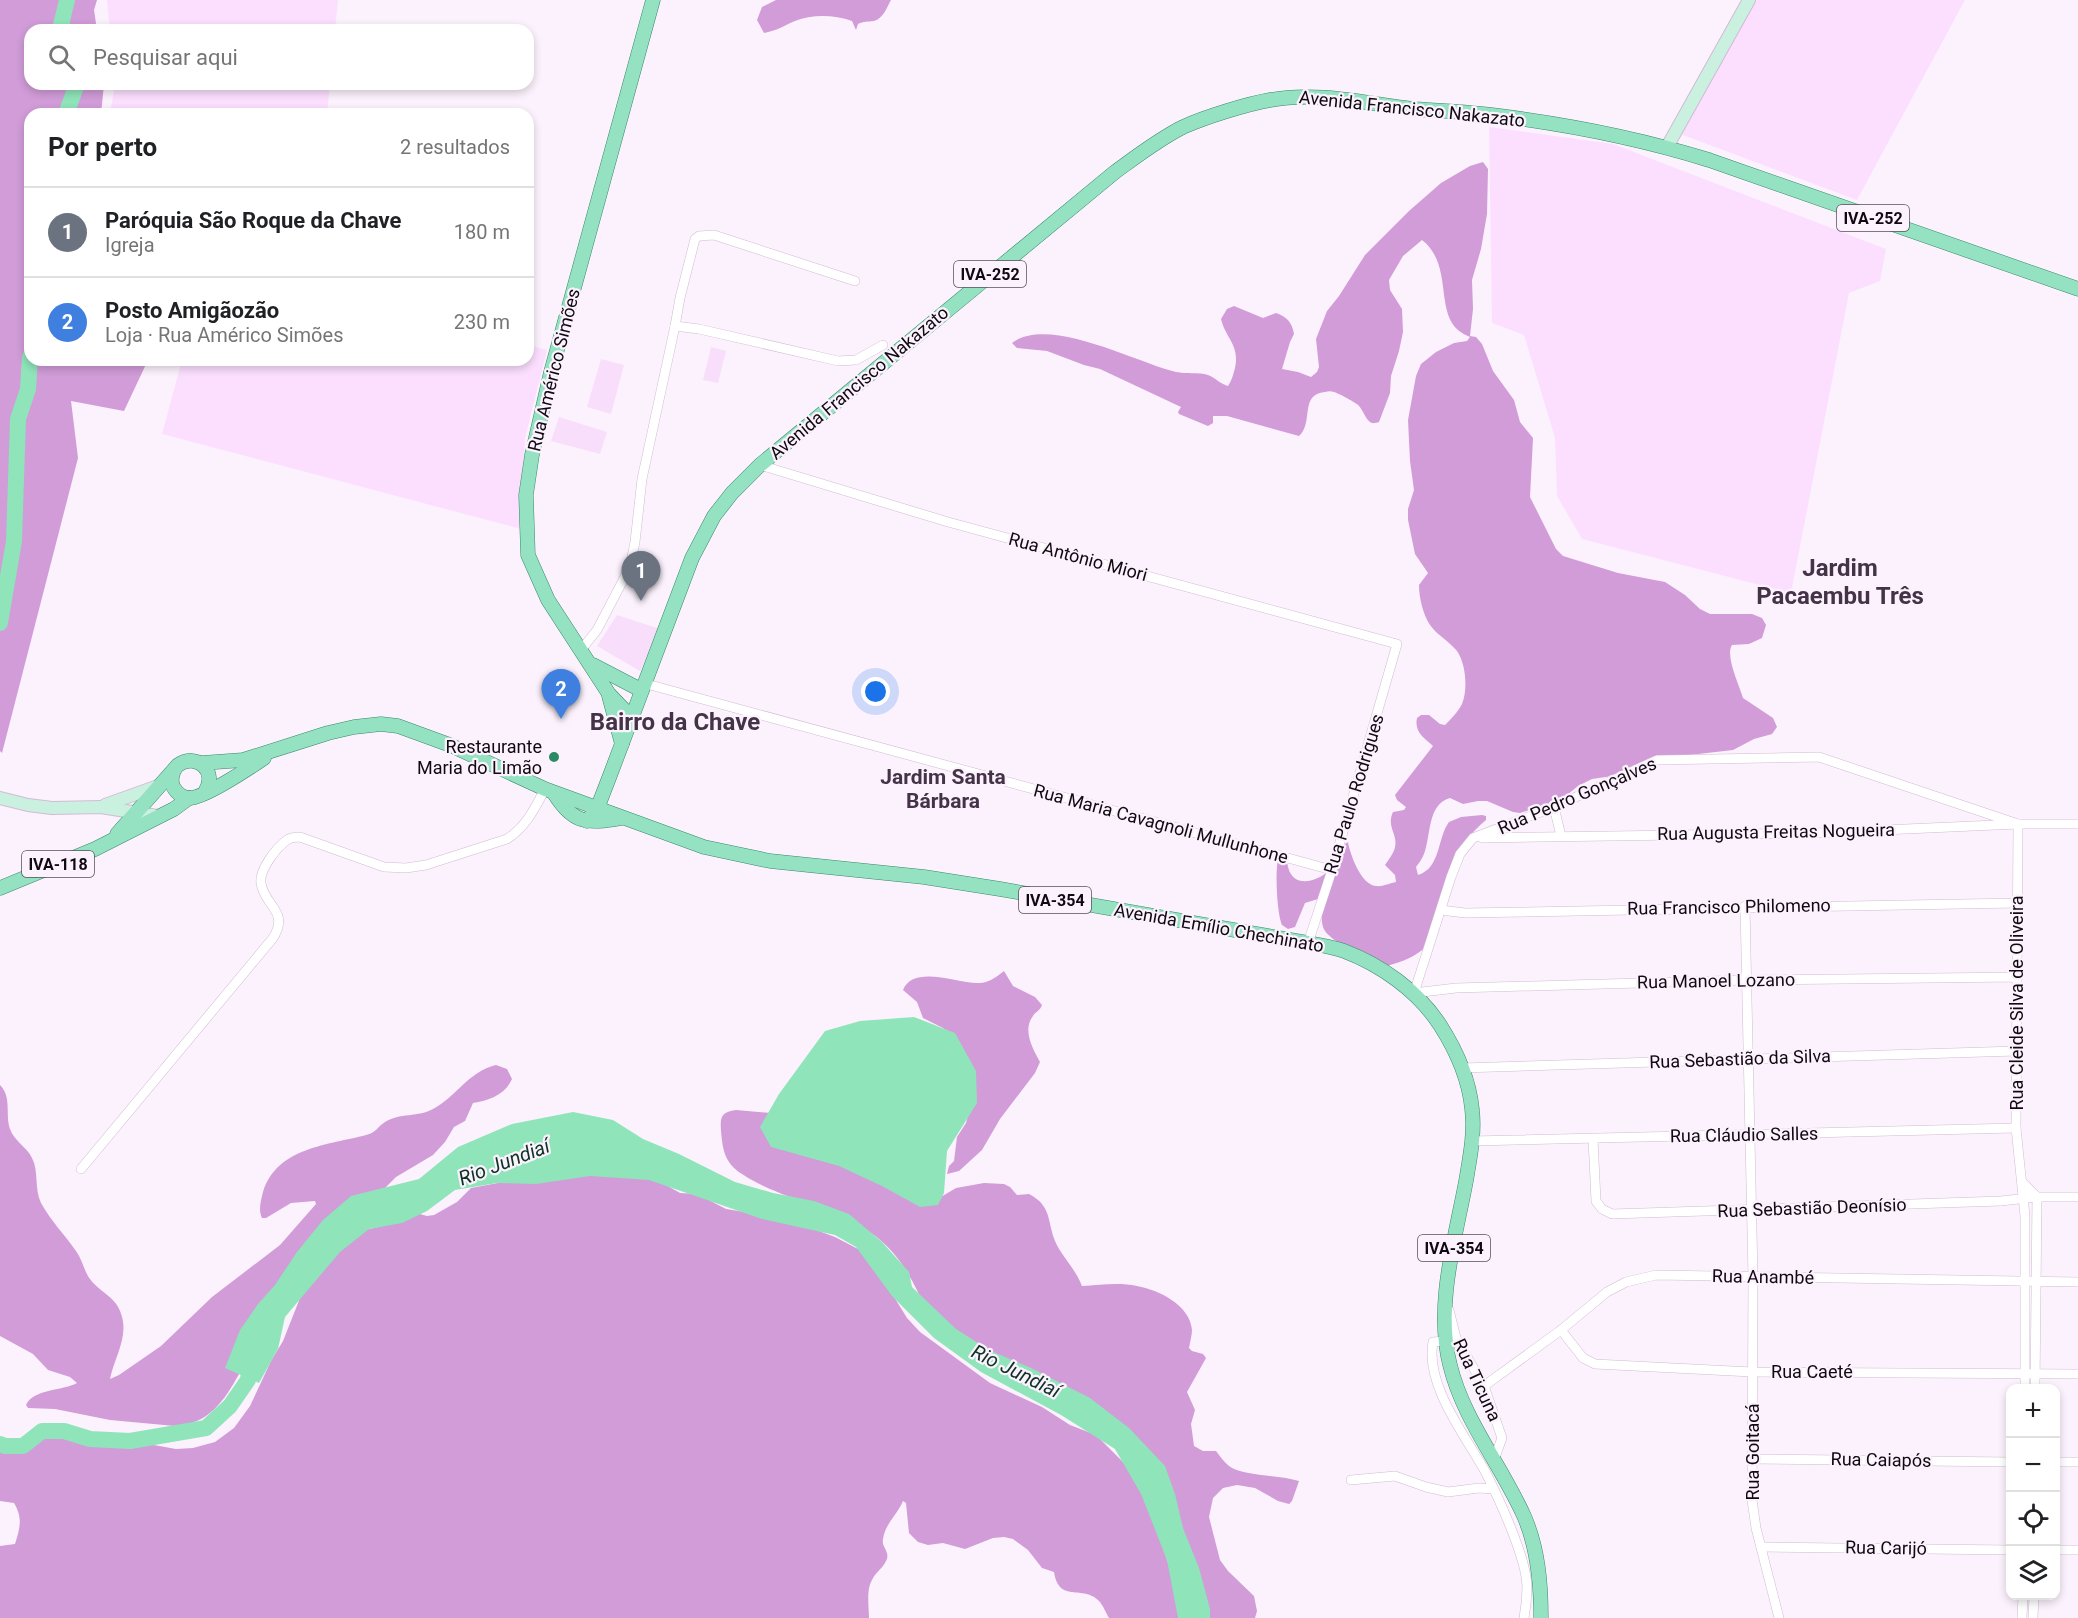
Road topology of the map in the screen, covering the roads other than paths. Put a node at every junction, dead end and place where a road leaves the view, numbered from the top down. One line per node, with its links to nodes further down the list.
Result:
1 (653, 0): 10 (main road, Rua Américo Simões)
2 (1749, 0): 3 (main road)
3 (1667, 147): 5 (main road, Avenida Francisco Nakazato / IVA-252); 8 (main road, Avenida Francisco Nakazato / IVA-252)
4 (855, 281): 6 (street)
5 (2078, 289)
6 (675, 326): 7 (street); 10 (street)
7 (883, 345)
8 (760, 465): 9 (street, Rua Antônio Miori); 12 (main road, Avenida Francisco Nakazato / IVA-252)
9 (1397, 644): 36 (street, Rua Paulo Rodrigues)
10 (581, 650): 11 (main road, Rua Américo Simões)
11 (591, 664): 12 (main road, Rua Maria Cavagnoli Mullunhone); 13 (main road, Rua Américo Simões)
12 (642, 687): 14 (main road, Avenida Francisco Nakazato / IVA-252); 36 (street, Rua Maria Cavagnoli Mullunhone)
13 (609, 694): 14 (main road, Rua Américo Simões); 15 (main road)
14 (632, 718): 15 (main road, Avenida Francisco Nakazato / IVA-252)
15 (622, 744): 26 (main road, Avenida Francisco Nakazato / IVA-252)
16 (272, 752): 17 (main road, Avenida Emílio Chechinato / IVA-354); 20 (main road, Avenida Emílio Chechinato / IVA-354); 21 (main road, Avenida Emílio Chechinato / IVA-354)
17 (202, 763): 18 (main road); 21 (main road)
18 (174, 770): 19 (main road, IVA-118); 23 (main road)
19 (158, 786): 24 (main road); 27 (main road, IVA-118)
20 (549, 791): 26 (main road, Avenida Emílio Chechinato / IVA-354); 30 (main road); 52 (street)
21 (205, 792): 23 (main road)
22 (0, 798): 24 (main road)
23 (189, 798): 28 (main road, IVA-118)
24 (101, 807): 27 (main road)
25 (1554, 807): 31 (street, Rua Pedro Gonçalves); 33 (street); 35 (street, Rua Pedro Gonçalves)
26 (597, 808): 29 (main road, Avenida Emílio Chechinato / IVA-354); 30 (main road, Avenida Francisco Nakazato)
27 (135, 812): 28 (main road); 34 (main road, IVA-118)
28 (158, 816): 34 (main road, IVA-118)
29 (622, 818): 30 (main road); 41 (main road, Avenida Emílio Chechinato / IVA-354)
30 (587, 821)
31 (2018, 824): 32 (street, Rua Augusta Freitas Nogueira); 33 (street, Rua Augusta Freitas Nogueira); 38 (street, Rua Cleide Silva de Oliveira)
32 (2078, 824)
33 (1561, 836): 35 (street, Rua Augusta Freitas Nogueira)
34 (114, 838): 37 (main road, IVA-118)
35 (1473, 838): 40 (street, Rua Pedro Gonçalves)
36 (1332, 870): 41 (street, Rua Paulo Rodrigues)
37 (0, 888)
38 (2018, 903): 39 (street, Rua Francisco Philomeno); 42 (street, Rua Cleide Silva de Oliveira)
39 (1745, 906): 40 (street, Rua Francisco Philomeno); 43 (street, Rua Goitacá)
40 (1441, 910): 44 (street, Rua Pedro Gonçalves)
41 (1308, 943): 44 (main road, Avenida Emílio Chechinato / IVA-354)
42 (2018, 976): 43 (street, Rua Manoel Lozano); 45 (street, Rua Cleide Silva de Oliveira)
43 (1747, 980): 44 (street, Rua Manoel Lozano); 46 (street, Rua Goitacá)
44 (1414, 993): 47 (main road, Avenida Emílio Chechinato / IVA-354)
45 (2017, 1051): 46 (street, Rua Sebastião da Silva); 48 (street, Rua Cleide Silva de Oliveira)
46 (1748, 1059): 47 (street, Rua Sebastião da Silva); 49 (street, Rua Goitacá)
47 (1462, 1068): 51 (main road, Avenida Emílio Chechinato / IVA-354)
48 (2016, 1128): 49 (street, Rua Cláudio Salles); 53 (street, Rua Cleide Silva de Oliveira)
49 (1749, 1135): 50 (street, Rua Cláudio Salles); 57 (street, Rua Goitacá)
50 (1593, 1139): 51 (street, Rua Cláudio Salles); 57 (street, Rua Sebastião Deonísio)
51 (1472, 1142): 62 (main road, Avenida Emílio Chechinato / IVA-354)
52 (81, 1169)
53 (2022, 1182): 54 (street); 56 (street, Rua Cleide Silva de Oliveira)
54 (2037, 1197): 55 (street, Rua Sebastião Deonísio); 56 (street, Rua Sebastião Deonísio); 60 (street)
55 (2078, 1197)
56 (2022, 1199): 57 (street, Rua Sebastião Deonísio); 59 (street, Rua Cleide Silva de Oliveira)
57 (1750, 1211): 58 (street, Rua Goitacá)
58 (1753, 1277): 59 (street, Rua Anambé); 63 (street, Rua Anambé); 65 (street, Rua Goitacá)
59 (2025, 1282): 60 (street, Rua Anambé); 66 (street, Rua Cleide Silva de Oliveira)
60 (2037, 1282): 61 (street, Rua Anambé); 67 (street)
61 (2078, 1282)
62 (1446, 1300): 64 (main road, Avenida Emílio Chechinato / IVA-354); 71 (street, Rua Ticuna)
63 (1561, 1330): 65 (street, Rua Caeté); 71 (street, Rua Anambé)
64 (1446, 1341): 73 (main road, Avenida Emílio Chechinato / IVA-354); 78 (street)
65 (1752, 1372): 66 (street, Rua Caeté); 72 (street, Rua Goitacá)
66 (2025, 1373): 67 (street, Rua Caeté); 69 (street, Rua Cleide Silva de Oliveira)
67 (2035, 1374): 68 (street, Rua Caeté); 70 (street)
68 (2078, 1374)
69 (2025, 1384)
70 (2035, 1384)
71 (1484, 1386): 73 (street, Rua Ticuna)
72 (1752, 1459): 74 (street, Rua Caiapós); 79 (street, Rua Goitacá)
73 (1494, 1460): 86 (main road, Avenida Emílio Chechinato / IVA-354)
74 (2006, 1462)
75 (2060, 1462): 76 (street)
76 (2078, 1462)
77 (1351, 1480): 78 (street)
78 (1493, 1489): 85 (street)
79 (1761, 1547): 80 (street, Rua Carijó); 87 (street, Rua Goitacá)
80 (2006, 1550)
81 (2060, 1550): 82 (street)
82 (2078, 1550)
83 (2023, 1600): 88 (street)
84 (2034, 1600): 89 (street)
85 (1524, 1618)
86 (1541, 1618)
87 (1779, 1618)
88 (2022, 1618)
89 (2033, 1618)

